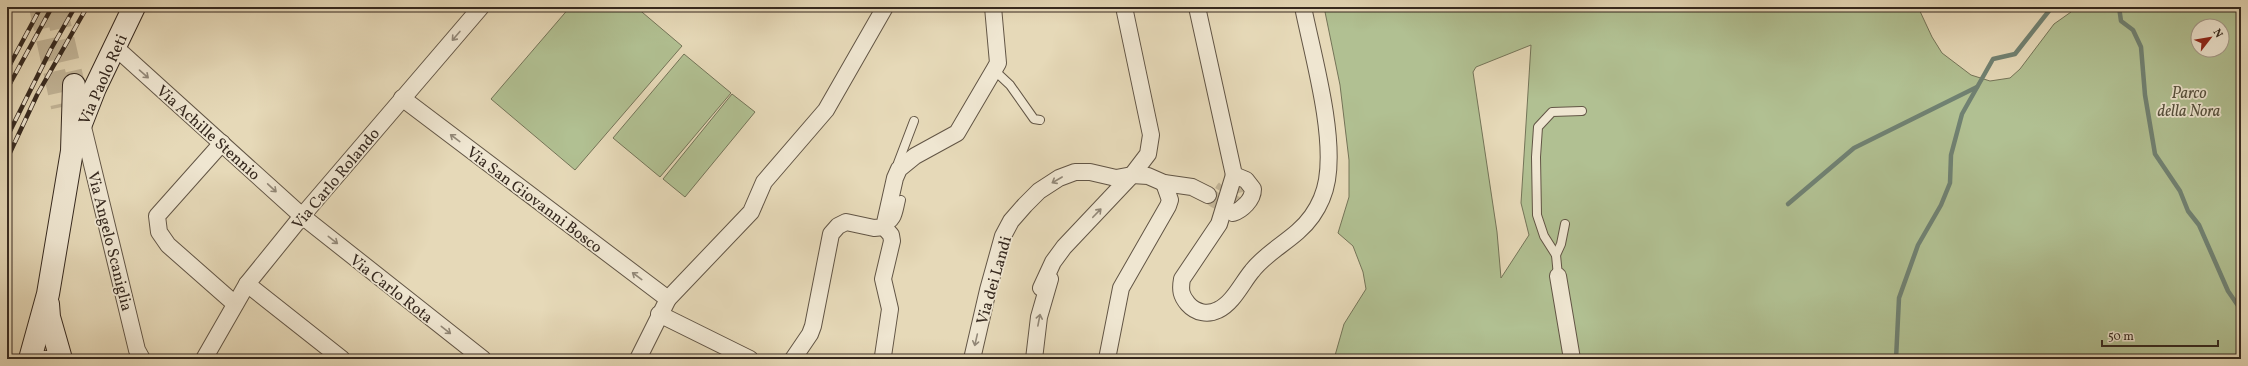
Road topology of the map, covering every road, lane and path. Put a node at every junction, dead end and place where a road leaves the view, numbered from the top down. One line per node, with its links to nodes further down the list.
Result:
1 (134, 7): 8 (main road, Via Paolo Reti)
2 (481, 7): 11 (street, Via Carlo Rolando, one-way to 11)
3 (885, 7): 35 (street)
4 (993, 7): 9 (street)
5 (1124, 7): 20 (street)
6 (1197, 7): 21 (street)
7 (1303, 7): 21 (street)
8 (115, 48): 16 (main road, Via Paolo Reti); 17 (street, Via Achille Stennio, one-way to 17)
9 (994, 70): 14 (lane); 19 (street)
10 (74, 85): 18 (main road, Via Paolo Reti)
11 (402, 98): 26 (street, Via Carlo Rolando); 35 (street, Via San Giovanni Bosco, one-way to 11)
12 (62, 107): 18 (main road)
13 (1582, 111): 30 (lane)
14 (1040, 120)
15 (914, 121): 19 (lane)
16 (82, 122): 18 (main road, Via Paolo Reti); 43 (street, Via Angelo Scaniglia)
17 (222, 143): 26 (street, Via Achille Stennio, one-way to 26); 36 (street)
18 (72, 151): 34 (main road, Via Paolo Reti)
19 (899, 169): 28 (street)
20 (1132, 175): 22 (street, Via dei Landi); 29 (street, one-way to 20); 50 (street, Via dei Landi, one-way to 50)
21 (1234, 175): 25 (street)
22 (1164, 183): 23 (street, Via dei Landi); 52 (street)
23 (1208, 195)
24 (901, 200): 28 (lane)
25 (1233, 213)
26 (302, 216): 32 (street, Via Carlo Rolando); 46 (street, Via Carlo Rota, one-way to 46)
27 (1565, 224): 30 (lane)
28 (879, 228): 38 (street); 49 (street)
29 (1082, 228): 33 (street); 51 (street, one-way to 29)
30 (1556, 255): 31 (lane)
31 (1558, 276): 53 (street)
32 (247, 284): 36 (street, Via Carlo Rolando); 45 (street)
33 (1040, 288)
34 (48, 294): 39 (main road); 42 (main road)
35 (668, 300): 37 (street)
36 (235, 304): 44 (street, Via Carlo Rolando)
37 (659, 314): 47 (street); 48 (street)
38 (883, 356)
39 (30, 359)
40 (41, 359): 41 (street)
41 (51, 359)
42 (61, 359)
43 (142, 359)
44 (204, 359)
45 (342, 359)
46 (483, 359)
47 (638, 359)
48 (750, 359)
49 (793, 359)
50 (972, 359)
51 (1034, 359)
52 (1107, 359)
53 (1572, 359)

